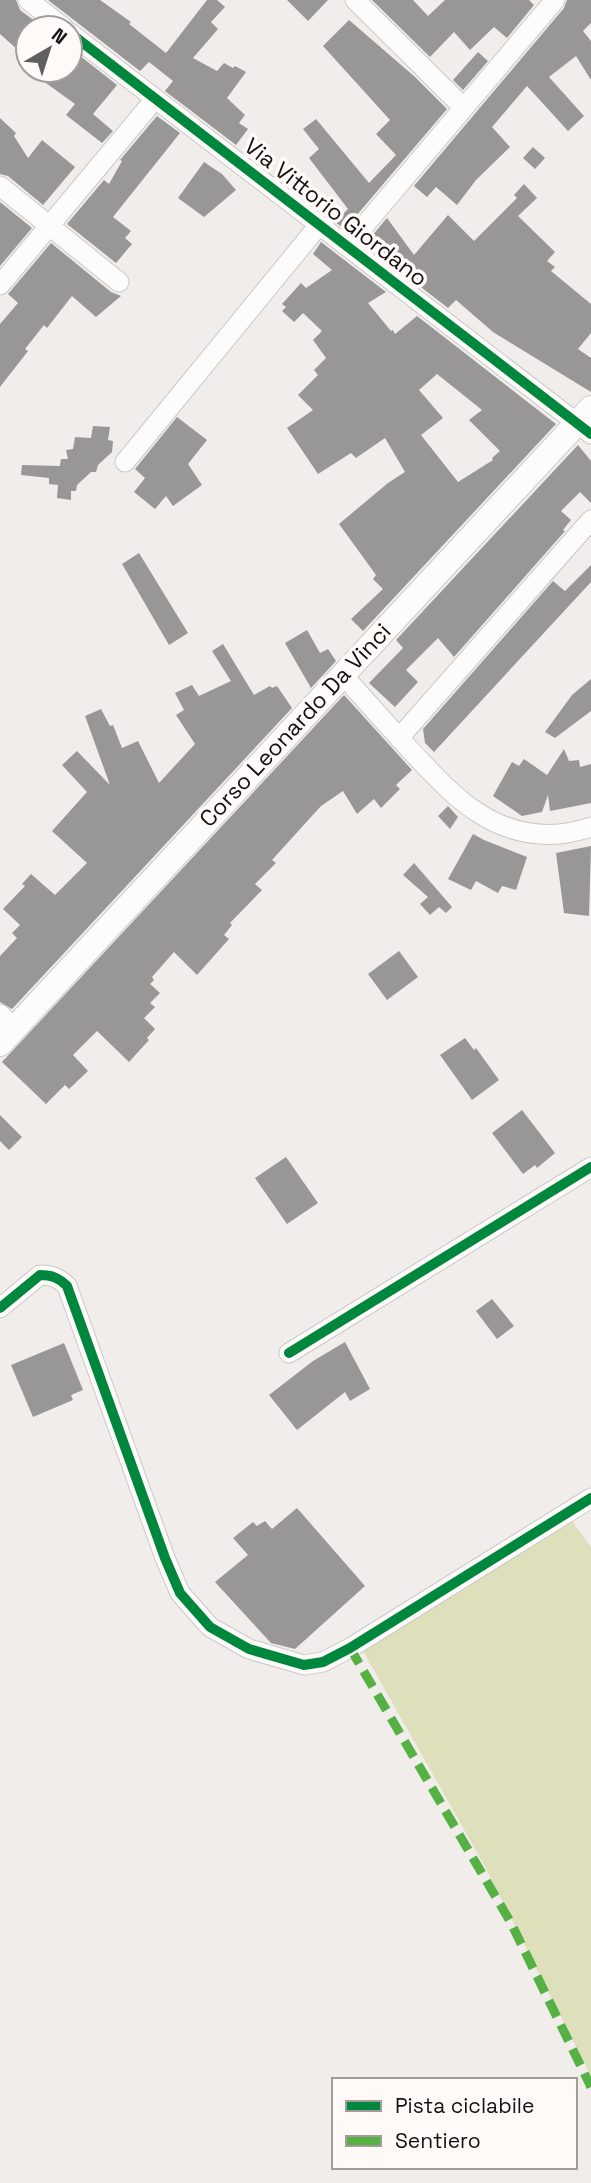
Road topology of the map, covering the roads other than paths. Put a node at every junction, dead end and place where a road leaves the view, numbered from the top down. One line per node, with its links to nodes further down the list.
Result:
1 (28, 0): 4 (street)
2 (355, 0): 7 (street)
3 (548, 3): 7 (street)
4 (46, 14)
5 (84, 44): 6 (street, Via Vittorio Giordano)
6 (155, 99): 9 (street, Via Vittorio Giordano); 10 (street)
7 (463, 107): 11 (street)
8 (0, 186): 10 (street)
9 (319, 225): 11 (street, Via Vittorio Giordano); 15 (street)
10 (49, 226): 12 (street); 13 (street)
11 (347, 246): 14 (street, Via Vittorio Giordano)
12 (119, 282)
13 (0, 285)
14 (586, 422): 17 (main road, Corso Leonardo Da Vinci)
15 (125, 462)
16 (591, 520): 18 (street)
17 (342, 674): 18 (street); 20 (main road, Corso Leonardo Da Vinci)
18 (399, 738): 19 (street)
19 (591, 827)
20 (5, 1029)
21 (591, 1167): 23 (street)
22 (0, 1308): 24 (street)
23 (289, 1353)
24 (591, 1498)

